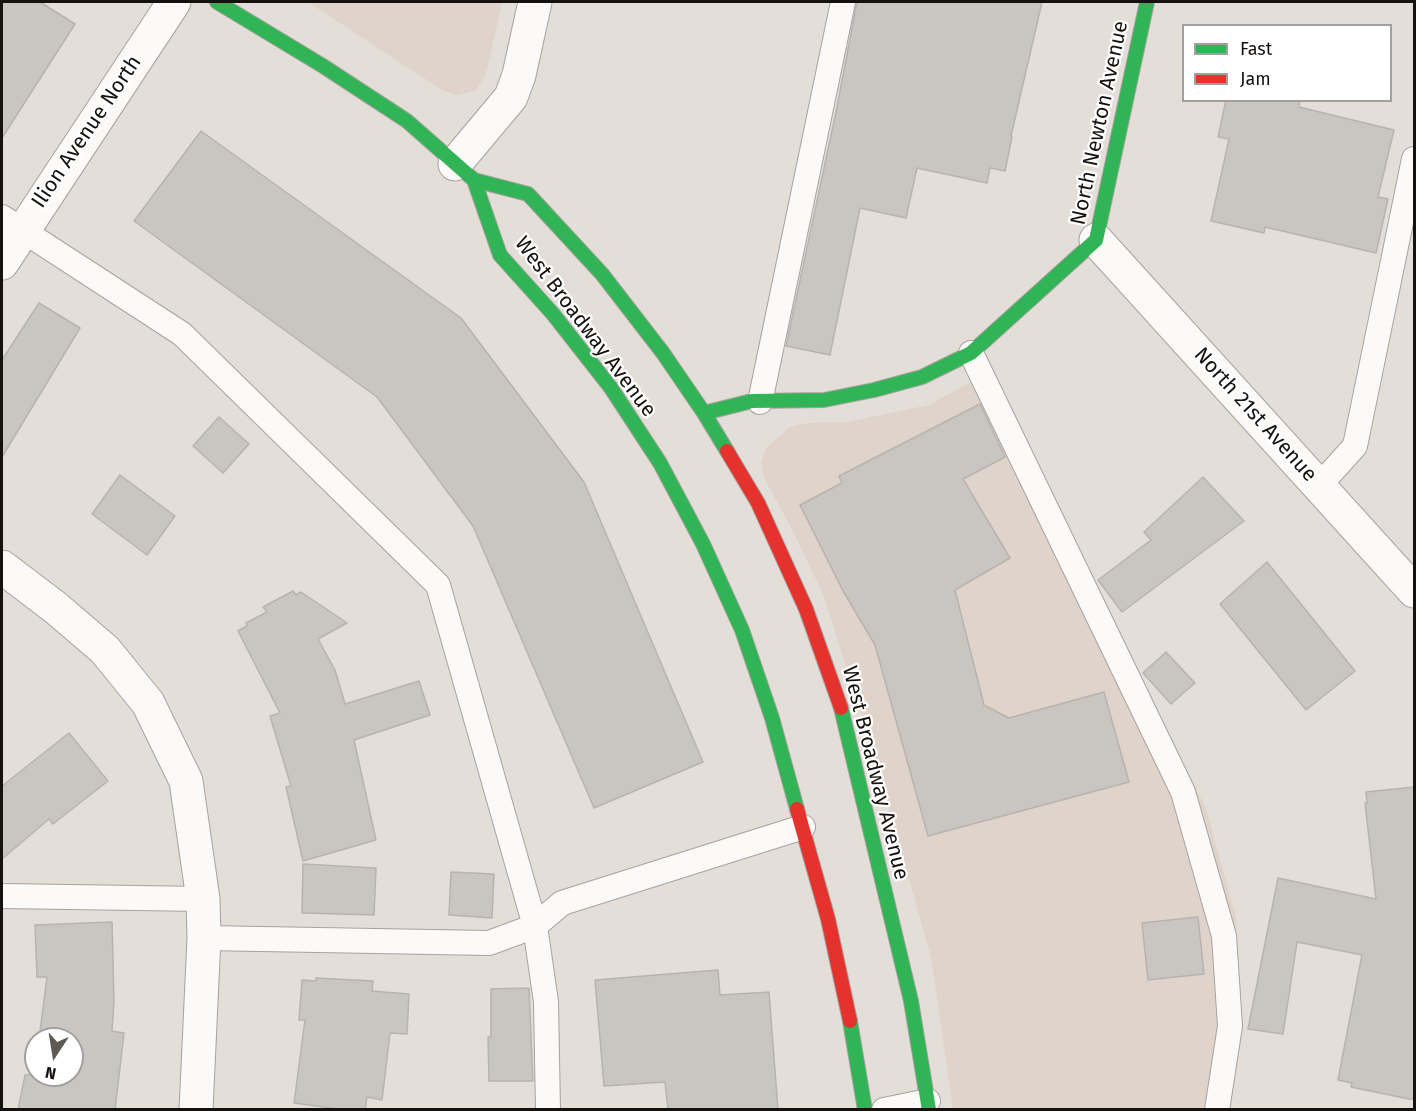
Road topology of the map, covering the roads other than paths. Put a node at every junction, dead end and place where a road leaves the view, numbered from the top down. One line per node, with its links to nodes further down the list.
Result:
1 (174, 2): 8 (street, Ilion Avenue North)
2 (217, 2): 7 (main road, West Broadway Avenue)
3 (535, 2): 7 (street)
4 (843, 2): 12 (lane)
5 (1147, 2): 9 (main road, North Newton Avenue)
6 (1414, 159): 14 (lane)
7 (464, 172): 13 (main road, West Broadway Avenue); 17 (main road, West Broadway Avenue)
8 (12, 223): 10 (street, Ilion Avenue North); 20 (lane)
9 (1096, 240): 11 (main road, North Newton Avenue); 14 (street, North 21st Avenue)
10 (2, 263)
11 (971, 353): 12 (main road, North Newton Avenue); 27 (lane)
12 (760, 402): 13 (main road, North Newton Avenue)
13 (704, 413): 22 (main road, West Broadway Avenue)
14 (1319, 486): 16 (street, North 21st Avenue)
15 (2, 567): 19 (street)
16 (1414, 591)
17 (803, 828): 20 (lane); 25 (main road, West Broadway Avenue)
18 (2, 896): 19 (lane)
19 (203, 899): 21 (street)
20 (535, 926): 21 (lane); 24 (lane)
21 (204, 939): 23 (street)
22 (928, 1105): 26 (lane)
23 (195, 1110)
24 (548, 1110)
25 (866, 1110)
26 (884, 1110)
27 (1216, 1110)

